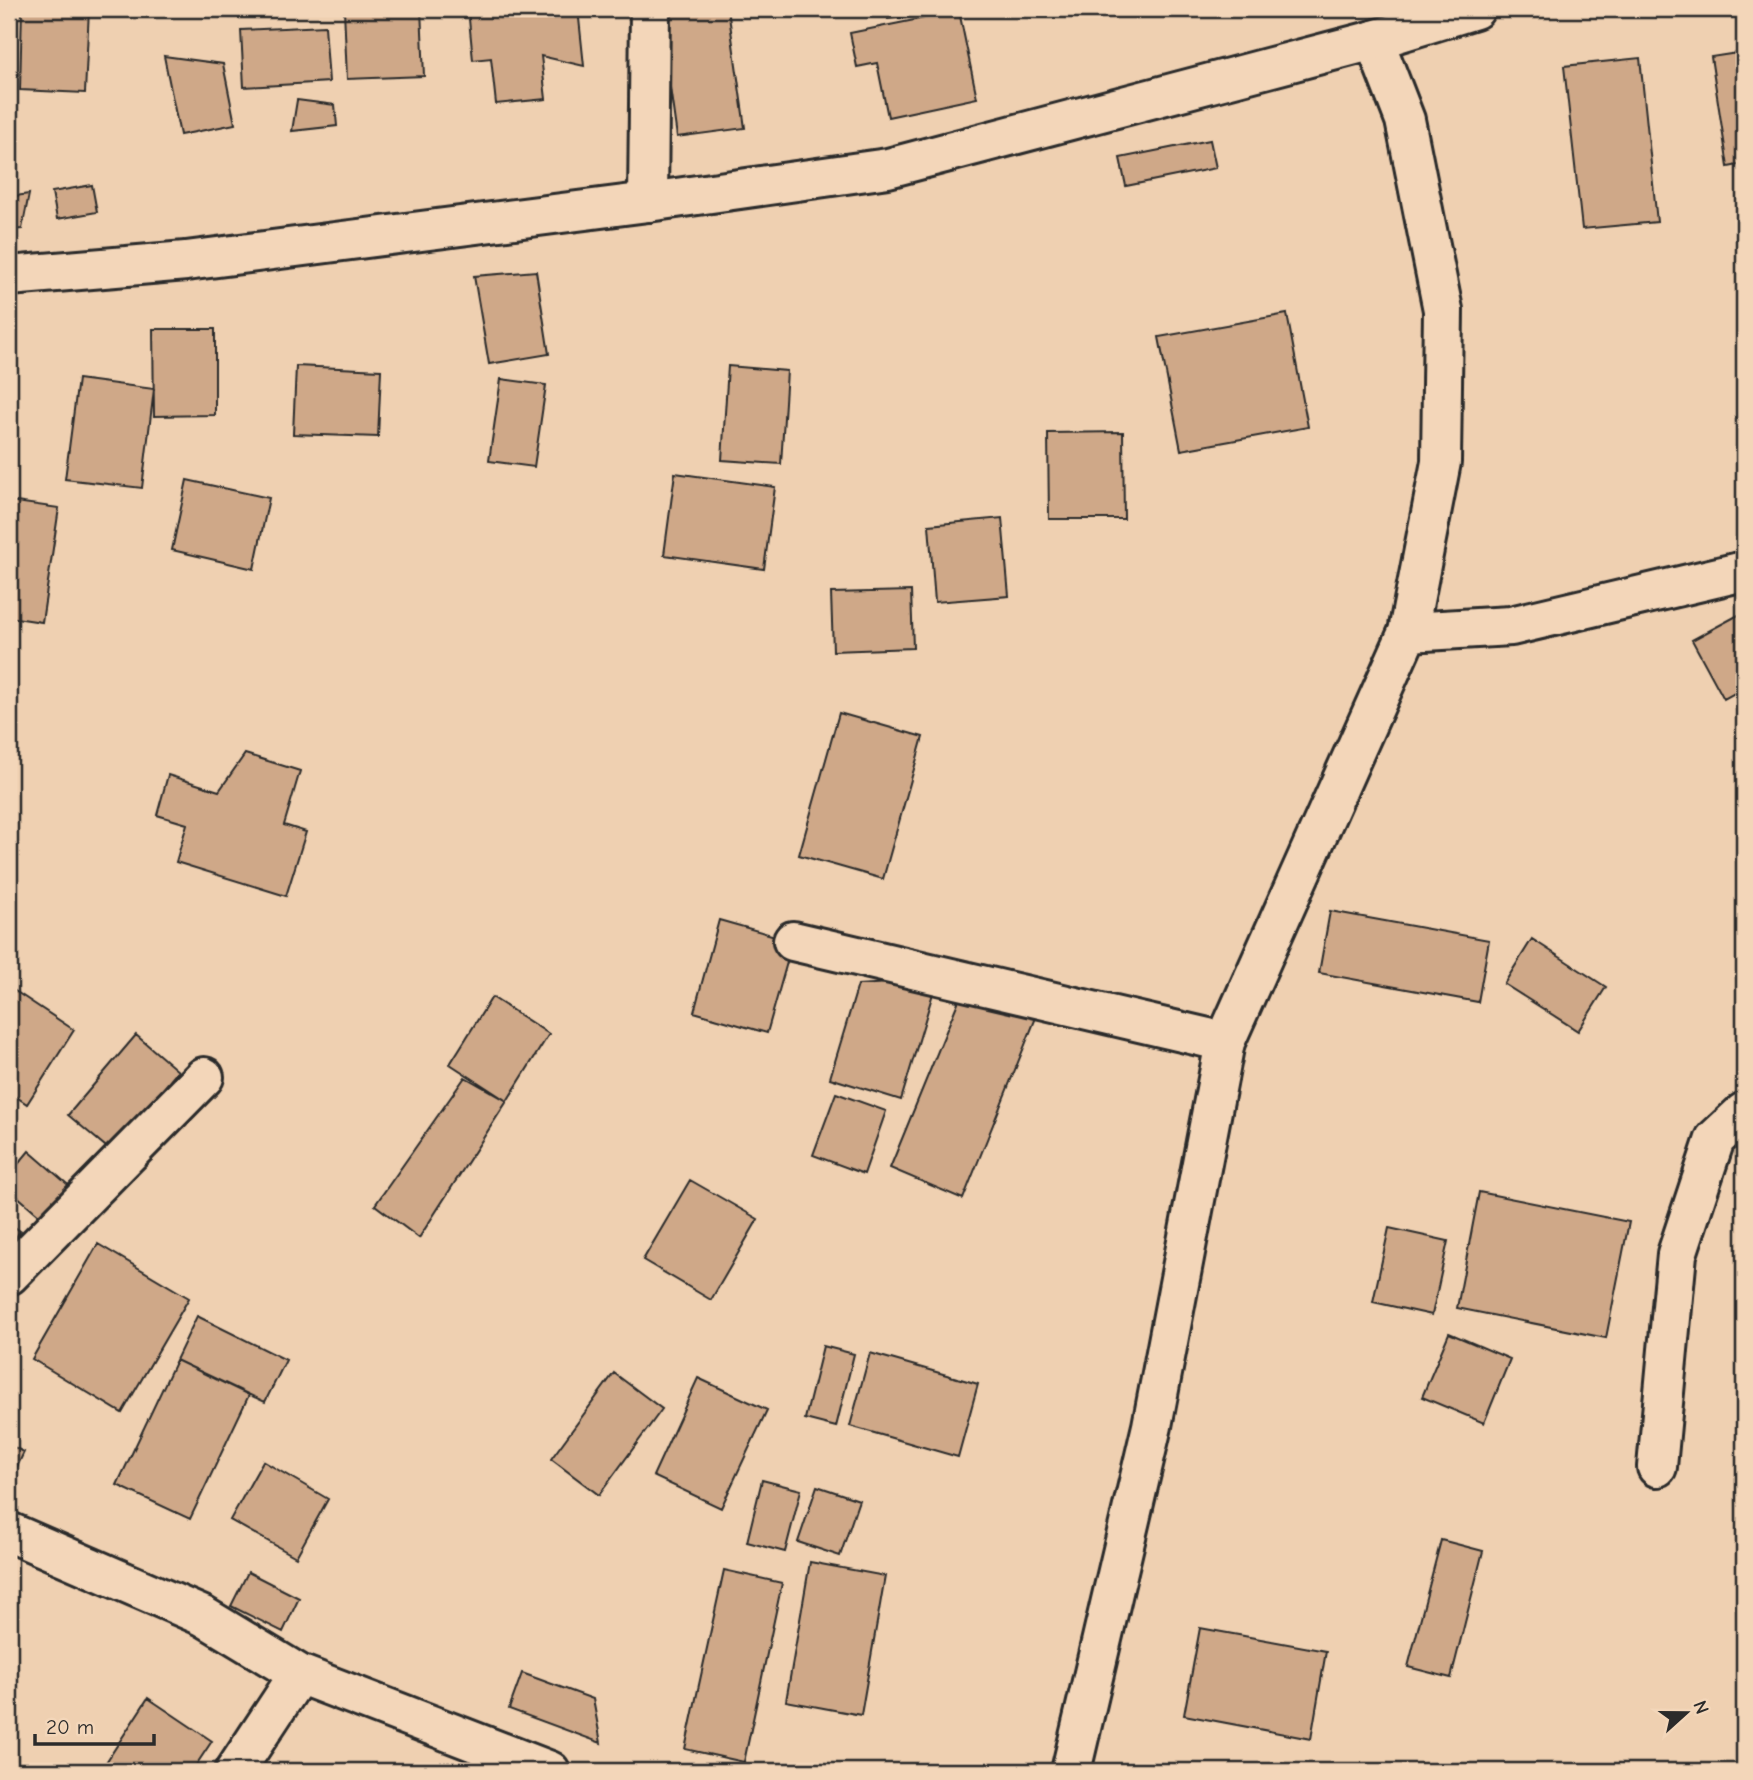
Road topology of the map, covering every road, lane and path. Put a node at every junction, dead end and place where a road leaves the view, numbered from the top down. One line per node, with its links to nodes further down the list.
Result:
1 (650, 9): 4 (street)
2 (1475, 9): 3 (street)
3 (1374, 40): 4 (street); 7 (street)
4 (648, 202): 5 (street)
5 (9, 276)
6 (1744, 571): 7 (street)
7 (1408, 632): 9 (street)
8 (793, 941): 9 (street)
9 (1225, 1042): 18 (street)
10 (204, 1077): 12 (street)
11 (1744, 1112): 13 (street)
12 (9, 1275)
13 (1657, 1468)
14 (9, 1532): 15 (street)
15 (299, 1674): 16 (street); 17 (street)
16 (235, 1771)
17 (550, 1771)
18 (1072, 1771)

